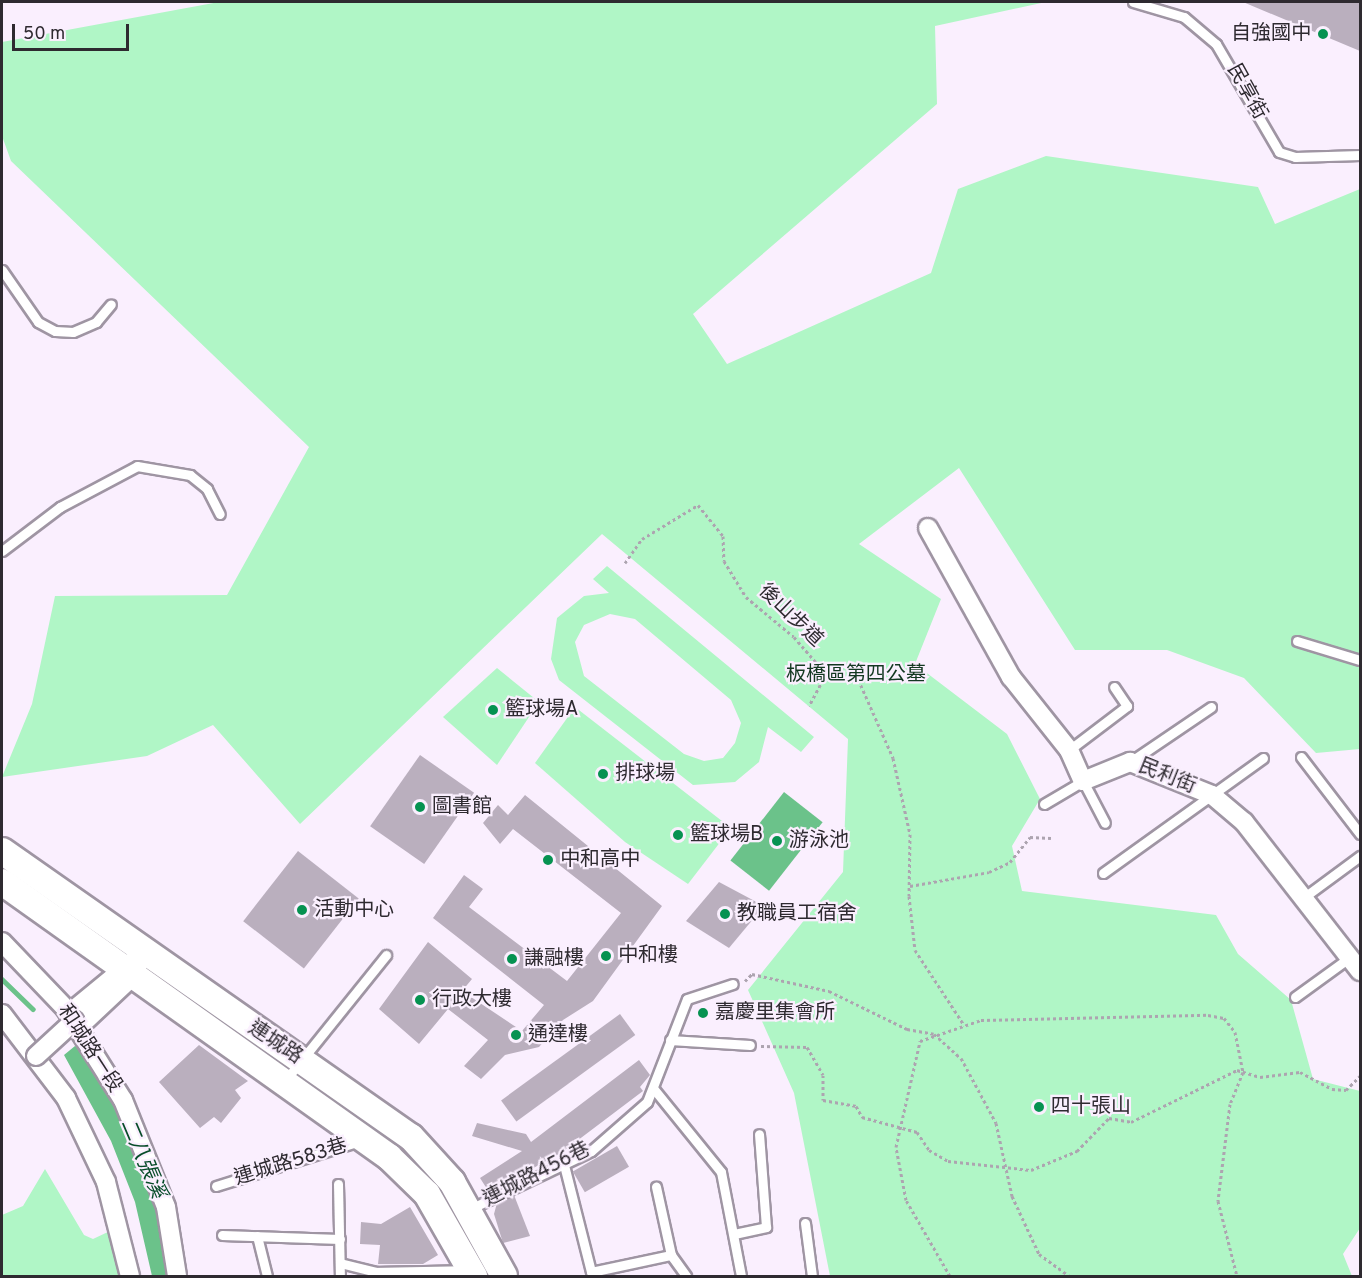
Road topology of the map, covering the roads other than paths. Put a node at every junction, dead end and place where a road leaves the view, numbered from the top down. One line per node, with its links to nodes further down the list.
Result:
1 (1133, 2): 2 (lane, 民享街)
2 (1360, 155)
3 (2, 270): 4 (lane)
4 (111, 304)
5 (220, 514): 7 (lane)
6 (928, 528): 12 (street)
7 (2, 551)
8 (1297, 641): 9 (lane)
9 (1360, 660)
10 (1114, 687): 12 (lane)
11 (1211, 707): 15 (lane)
12 (1069, 750): 16 (street)
13 (1301, 757): 20 (lane)
14 (1263, 758): 17 (lane)
15 (1130, 762): 16 (street, 民利街); 17 (street, 民利街)
16 (1083, 781): 18 (lane); 19 (lane)
17 (1212, 795): 23 (lane); 25 (street, 民利街)
18 (1044, 804)
19 (1106, 823)
20 (1360, 834)
21 (2, 851): 29 (main road, 連城路)
22 (1360, 856): 25 (lane)
23 (1104, 873)
24 (2, 882): 29 (main road, 連城路)
25 (1303, 898): 28 (street, 民利街)
26 (2, 942): 33 (street, 和城路一段)
27 (386, 955): 37 (lane)
28 (1355, 964): 31 (lane)
29 (132, 965): 33 (street); 37 (main road, 連城路); 38 (main road, 連城路)
30 (733, 984): 34 (lane, 連城路456巷)
31 (1295, 996)
32 (2, 1014): 36 (street)
33 (74, 1021): 36 (street, bridge); 57 (street, 和城路一段)
34 (670, 1040): 35 (lane); 39 (lane, 連城路456巷)
35 (750, 1045)
36 (36, 1056): 56 (street)
37 (301, 1060): 38 (lane); 46 (main road, 連城路)
38 (284, 1082): 41 (main road, 連城路)
39 (653, 1088): 42 (lane, 連城路456巷); 48 (lane)
40 (759, 1134): 48 (lane)
41 (365, 1138): 44 (lane, 連城路583巷); 55 (main road, 連城路)
42 (564, 1165): 46 (lane, 連城路456巷); 54 (lane)
43 (338, 1184): 51 (lane)
44 (216, 1186)
45 (656, 1187): 52 (lane)
46 (470, 1209): 60 (main road, 連城路)
47 (805, 1224): 63 (lane)
48 (734, 1234): 62 (lane)
49 (222, 1235): 50 (lane)
50 (257, 1236): 51 (lane); 58 (lane)
51 (340, 1239): 53 (lane)
52 (671, 1255): 54 (lane); 61 (lane)
53 (340, 1263): 55 (lane); 59 (lane)
54 (611, 1272)
55 (472, 1273)
56 (130, 1276)
57 (177, 1276)
58 (267, 1276)
59 (340, 1276)
60 (504, 1276)
61 (686, 1276)
62 (741, 1276)
63 (812, 1276)

